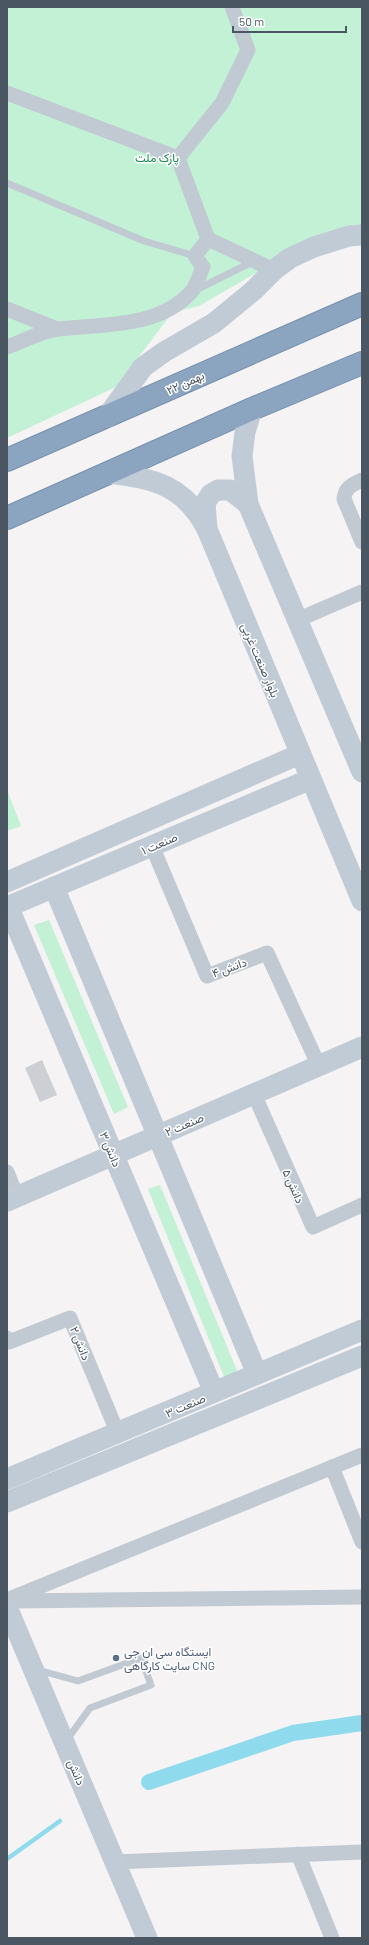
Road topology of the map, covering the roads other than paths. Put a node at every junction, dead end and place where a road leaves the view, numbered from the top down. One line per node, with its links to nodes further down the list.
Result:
1 (232, 7): 3 (street)
2 (7, 93): 3 (street)
3 (178, 158): 6 (street)
4 (7, 183): 7 (lane)
5 (362, 235): 9 (street)
6 (208, 239): 7 (street); 8 (street)
7 (195, 256): 10 (street)
8 (255, 261): 9 (street); 10 (lane)
9 (274, 270): 17 (street)
10 (192, 292): 13 (street)
11 (362, 304): 17 (highway, ۲۲ بهمن)
12 (7, 309): 13 (street)
13 (57, 329): 14 (street)
14 (7, 347)
15 (362, 363): 16 (highway)
16 (252, 409): 19 (highway); 21 (street)
17 (107, 417): 18 (highway, ۲۲ بهمن)
18 (7, 460)
19 (109, 472): 22 (highway); 23 (street, بلوار صنعت غربی)
20 (362, 480): 24 (street)
21 (248, 504): 23 (street); 26 (street)
22 (7, 518)
23 (207, 529): 27 (street, بلوار صنعت غربی)
24 (362, 542)
25 (362, 592): 26 (street)
26 (297, 620): 28 (street)
27 (300, 754): 29 (street, بلوار صنعت غربی); 31 (street, صنعت ۱)
28 (362, 772)
29 (311, 779): 30 (street, صنعت ۱); 33 (street, بلوار صنعت غربی)
30 (152, 846): 32 (street, صنعت ۱); 36 (street, دانش ۴)
31 (7, 882)
32 (54, 887): 34 (street, صنعت ۱); 38 (street)
33 (362, 901)
34 (7, 906): 39 (street, دانش ۳)
35 (362, 1047): 36 (street, صنعت ۲)
36 (319, 1066): 37 (street, صنعت ۲)
37 (254, 1094): 38 (street, صنعت ۲); 42 (street, دانش ۵)
38 (158, 1136): 39 (street, صنعت ۲); 46 (street)
39 (113, 1155): 41 (street, صنعت ۲); 47 (street, دانش ۳)
40 (7, 1172): 41 (street)
41 (12, 1199)
42 (362, 1205)
43 (362, 1330): 46 (street, صنعت ۳)
44 (7, 1338): 48 (street, دانش ۲)
45 (362, 1356): 52 (street, صنعت ۳)
46 (257, 1374): 47 (street, صنعت ۳)
47 (214, 1392): 48 (street, صنعت ۳)
48 (118, 1434): 51 (street, صنعت ۳)
49 (362, 1455): 50 (street)
50 (332, 1467): 53 (street); 55 (street)
51 (7, 1479)
52 (7, 1502)
53 (362, 1542)
54 (362, 1597): 55 (street)
55 (7, 1601)
56 (7, 1607): 57 (street, دانش)
57 (33, 1668): 58 (street, دانش); 58 (lane)
58 (65, 1743): 61 (street, دانش)
59 (362, 1852): 60 (street)
60 (298, 1854): 61 (street); 63 (street)
61 (115, 1862): 62 (street, دانش)
62 (147, 1938)
63 (332, 1938)

